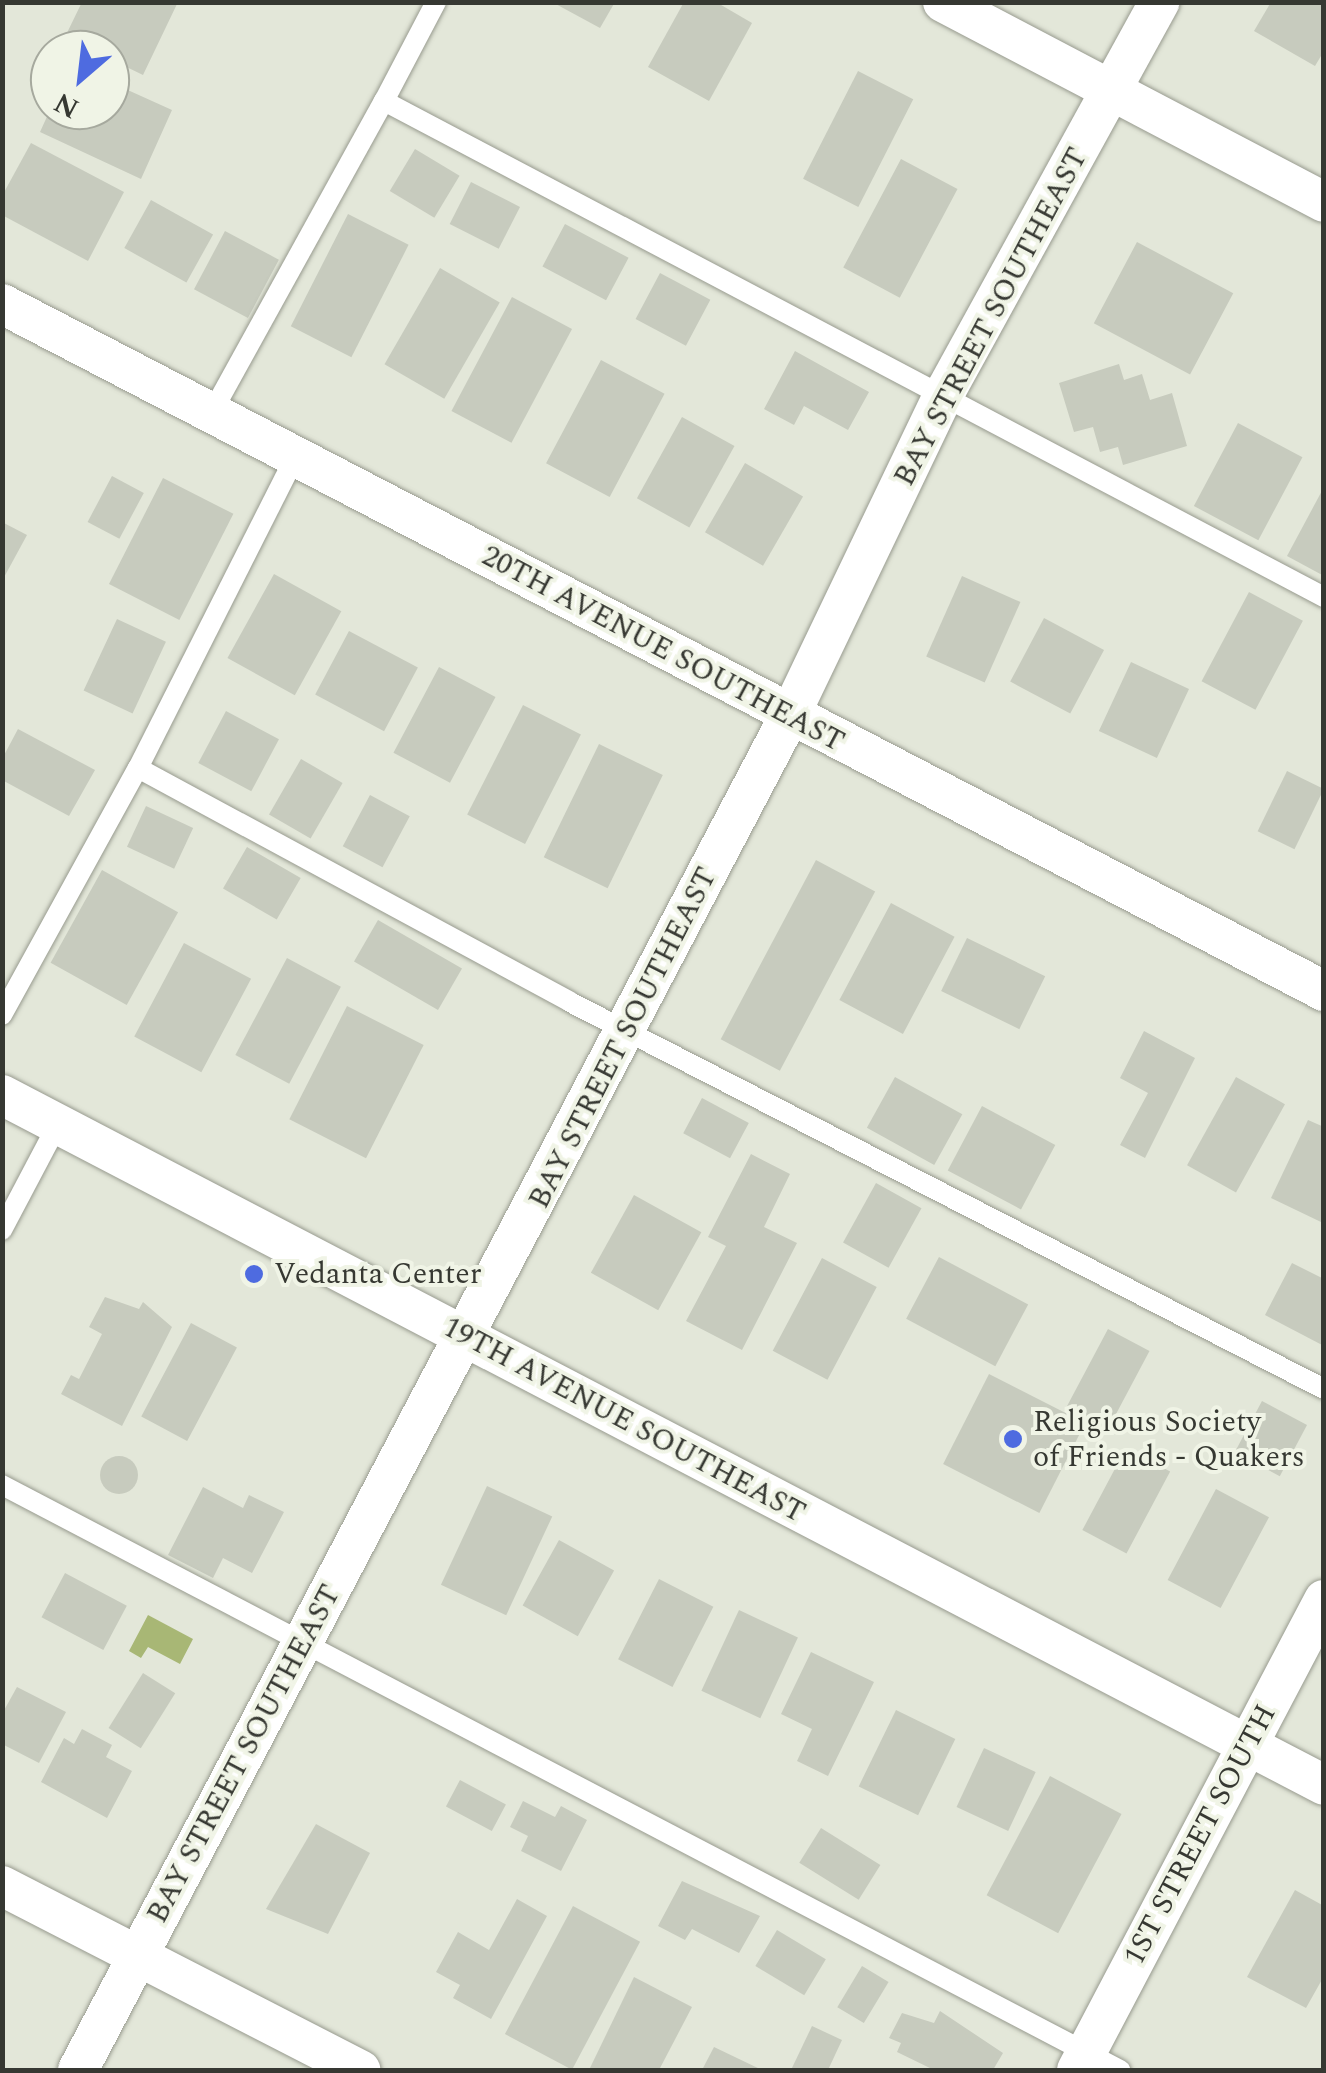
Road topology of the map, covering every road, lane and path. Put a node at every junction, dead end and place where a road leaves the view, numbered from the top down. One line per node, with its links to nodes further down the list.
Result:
1 (436, 2): 5 (lane)
2 (943, 2): 4 (street)
3 (1160, 2): 4 (street, BAY STREET SOUTHEAST)
4 (1113, 90): 6 (street); 8 (street, BAY STREET SOUTHEAST)
5 (384, 101): 8 (lane); 9 (lane)
6 (1324, 202)
7 (2, 304): 9 (street, 20TH AVENUE SOUTHEAST)
8 (945, 392): 11 (lane); 12 (street, BAY STREET SOUTHEAST)
9 (211, 414): 10 (street, 20TH AVENUE SOUTHEAST)
10 (295, 458): 12 (street, 20TH AVENUE SOUTHEAST); 13 (lane)
11 (1324, 596)
12 (790, 715): 14 (street, 20TH AVENUE SOUTHEAST); 16 (street, BAY STREET SOUTHEAST)
13 (138, 768): 15 (lane); 16 (lane)
14 (1324, 991)
15 (2, 1014)
16 (626, 1031): 20 (street, BAY STREET SOUTHEAST); 21 (lane)
17 (2, 1095): 18 (street, 19TH AVENUE SOUTHEAST)
18 (58, 1124): 19 (lane); 20 (street, 19TH AVENUE SOUTHEAST)
19 (2, 1230)
20 (468, 1338): 24 (street, BAY STREET SOUTHEAST); 25 (street, 19TH AVENUE SOUTHEAST)
21 (1324, 1389)
22 (2, 1485): 24 (lane)
23 (1324, 1600): 25 (street, 1ST STREET SOUTH)
24 (298, 1645): 28 (street, BAY STREET SOUTHEAST); 29 (lane)
25 (1246, 1744): 26 (street, 19TH AVENUE SOUTHEAST); 29 (street, 1ST STREET SOUTH)
26 (1324, 1784)
27 (2, 1886): 28 (street)
28 (138, 1956): 30 (street, BAY STREET SOUTHEAST); 31 (street)
29 (1094, 2065)
30 (78, 2070)
31 (360, 2070)

